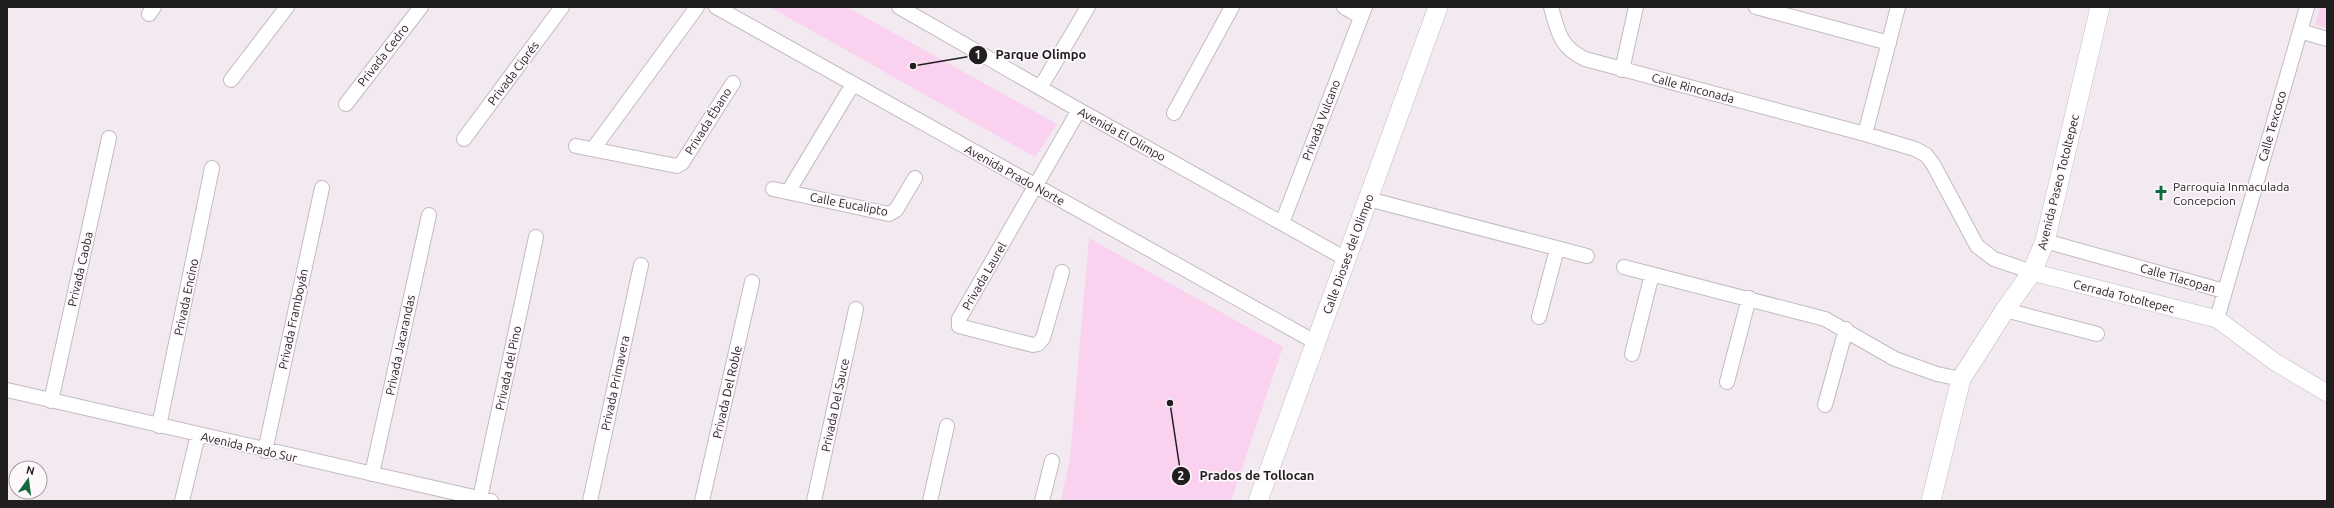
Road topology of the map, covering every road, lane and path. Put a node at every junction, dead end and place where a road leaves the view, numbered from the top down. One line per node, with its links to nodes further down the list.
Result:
1 (287, 7): 22 (street)
2 (421, 7): 26 (street, Privada Cedro)
3 (562, 7): 31 (street, Privada Ciprés)
4 (696, 7): 33 (street)
5 (716, 7): 24 (street, Avenida Prado Norte)
6 (899, 7): 25 (street, Avenida El Olimpo)
7 (1088, 7): 25 (street)
8 (1232, 7): 28 (street)
9 (1344, 7): 17 (street, Privada Vulcano)
10 (1438, 7): 40 (main road, Calle Dioses del Olimpo)
11 (1550, 7): 21 (street, Calle Rinconada)
12 (1636, 7): 21 (street)
13 (1756, 7): 20 (street)
14 (1898, 7): 20 (street)
15 (2100, 7): 44 (main road, Avenida Paseo Totoltepec)
16 (2307, 7): 18 (street, Calle Texcoco)
17 (1363, 12): 42 (street, Privada Vulcano)
18 (2300, 31): 19 (street); 54 (street, Calle Texcoco)
19 (2327, 39)
20 (1889, 43): 29 (street)
21 (1622, 70): 29 (street, Calle Rinconada)
22 (231, 80)
23 (733, 83): 33 (street, Privada Ébano)
24 (853, 84): 36 (street, Avenida Prado Norte); 39 (street)
25 (1040, 88): 27 (street, Avenida El Olimpo)
26 (346, 104)
27 (1079, 110): 36 (street, Privada Laurel); 42 (street, Avenida El Olimpo)
28 (1174, 113)
29 (1865, 134): 51 (street, Calle Rinconada)
30 (109, 138): 68 (street, Privada Caoba)
31 (464, 139)
32 (576, 146): 33 (street, Privada Ébano)
33 (593, 150)
34 (212, 168): 70 (street, Privada Encino)
35 (915, 178): 39 (street, Calle Eucalipto)
36 (1036, 186): 50 (street, Privada Laurel); 62 (street, Avenida Prado Norte)
37 (322, 188): 73 (street, Privada Framboyán)
38 (773, 189): 39 (street, Calle Eucalipto)
39 (788, 192)
40 (1368, 199): 45 (street); 47 (main road, Calle Dioses del Olimpo)
41 (429, 215): 75 (street, Privada Jacarandas)
42 (1282, 223): 47 (street, Avenida El Olimpo)
43 (536, 237): 76 (street, Privada del Pino)
44 (2045, 241): 51 (main road, Avenida Paseo Totoltepec); 54 (street, Calle Tlacopan)
45 (1557, 249): 46 (street); 58 (street)
46 (1587, 256)
47 (1346, 259): 62 (main road, Calle Dioses del Olimpo)
48 (641, 265): 78 (street, Privada Primavera)
49 (1624, 267): 52 (street)
50 (1062, 272)
51 (2032, 272): 57 (main road, Avenida Paseo Totoltepec); 59 (street, Cerrada Totoltepec)
52 (1652, 274): 55 (street); 63 (street)
53 (752, 282): 79 (street, Privada Del Roble)
54 (2224, 291): 59 (street, Calle Tlacopan)
55 (1748, 298): 60 (street); 65 (street)
56 (856, 309): 80 (street, Privada Del Sauce)
57 (2005, 310): 61 (street); 64 (main road, Avenida Paseo Totoltepec)
58 (1540, 317)
59 (2216, 319): 67 (street)
60 (1846, 329): 64 (street); 69 (street)
61 (2097, 334)
62 (1315, 342): 83 (main road, Calle Dioses del Olimpo)
63 (1632, 354)
64 (1961, 379): 84 (main road, Avenida Paseo Totoltepec)
65 (1727, 382)
66 (7, 390): 68 (street, Avenida Prado Sur)
67 (2327, 393)
68 (51, 401): 70 (street, Avenida Prado Sur)
69 (1825, 405)
70 (159, 426): 72 (street, Avenida Prado Sur)
71 (947, 426): 81 (street)
72 (198, 435): 73 (street, Avenida Prado Sur); 77 (street)
73 (265, 451): 75 (street, Avenida Prado Sur)
74 (1052, 461): 82 (street)
75 (372, 474): 76 (street, Avenida Prado Sur)
76 (485, 500)
77 (182, 501)
78 (590, 501)
79 (702, 501)
80 (814, 501)
81 (930, 501)
82 (1042, 501)
83 (1258, 501)
84 (1930, 501)

